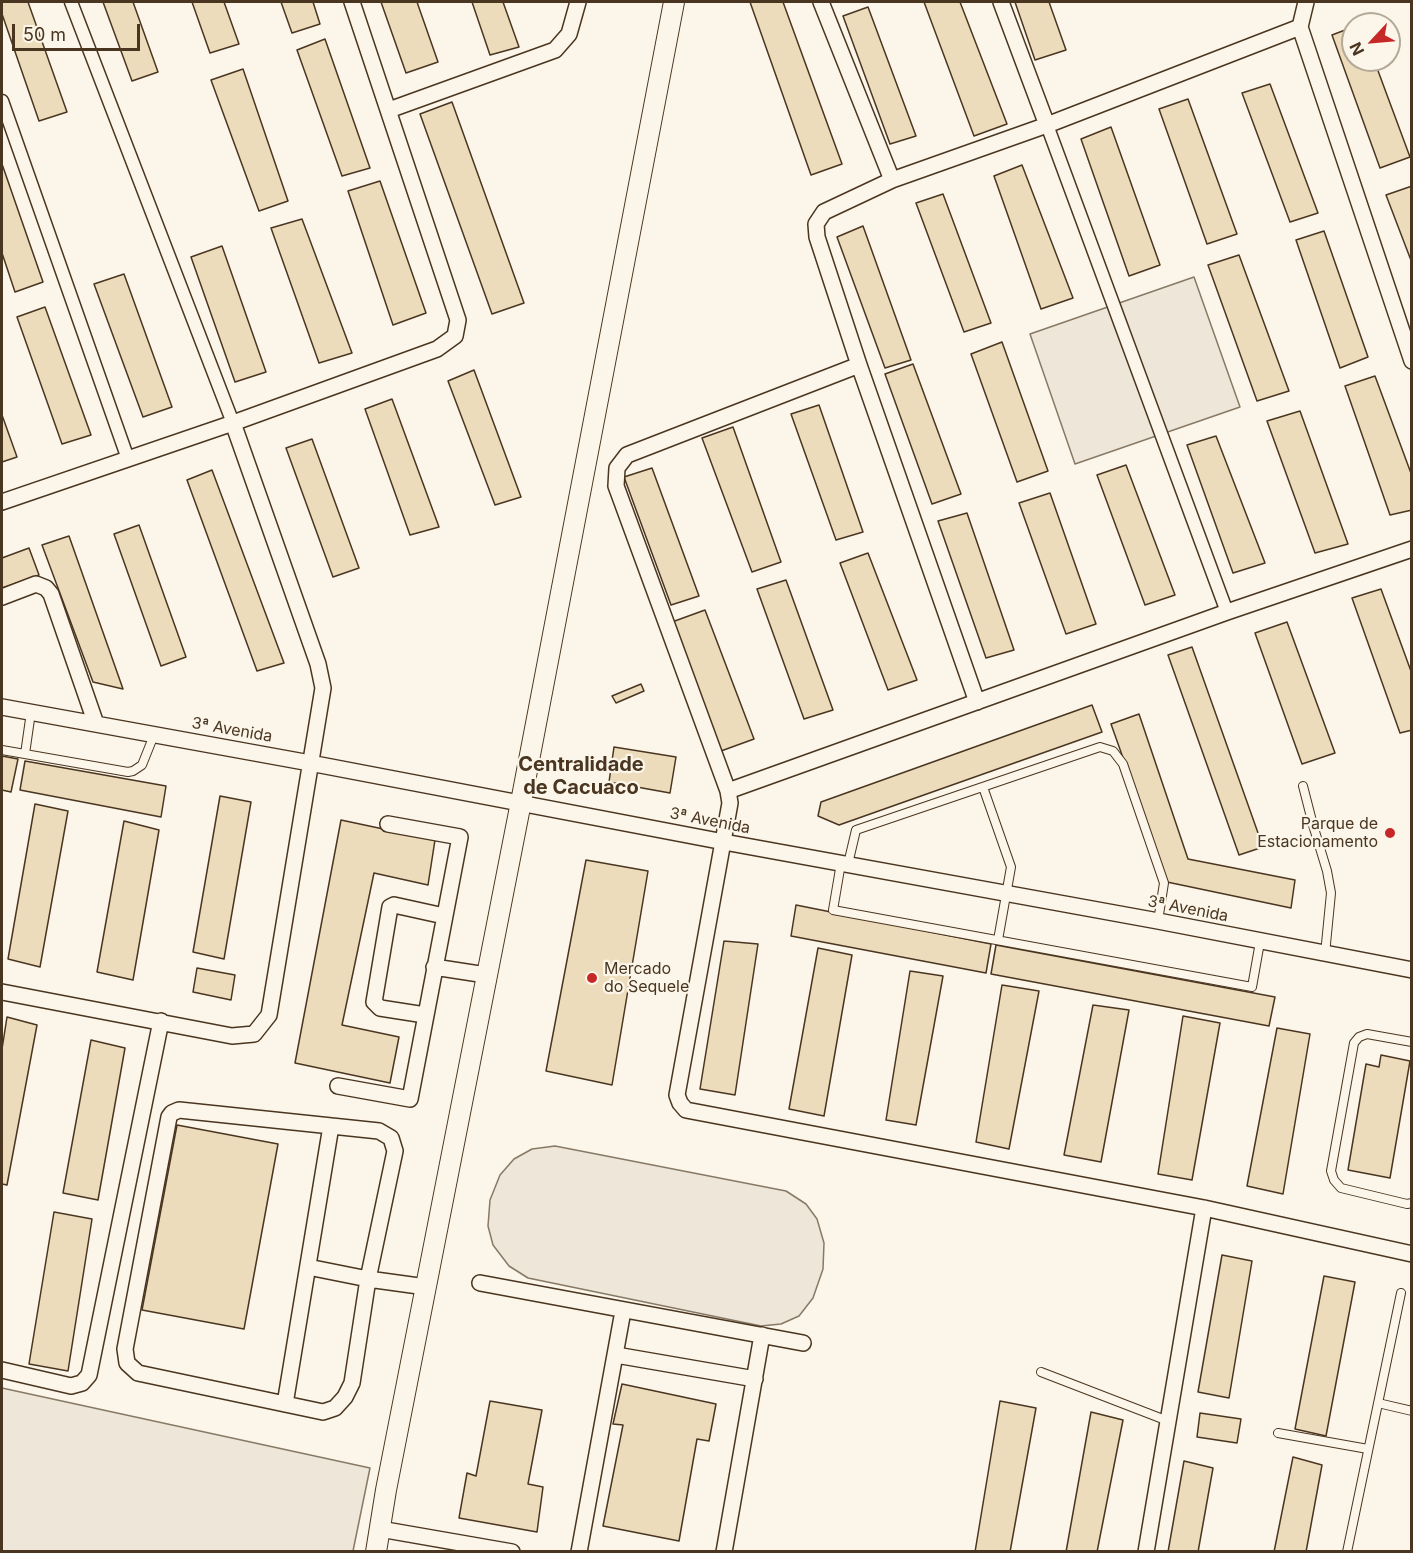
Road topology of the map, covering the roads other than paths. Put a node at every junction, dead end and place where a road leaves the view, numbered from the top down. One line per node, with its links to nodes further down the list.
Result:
1 (71, 2): 15 (street)
2 (352, 2): 10 (street)
3 (578, 2): 10 (street)
4 (674, 2): 32 (street)
5 (821, 2): 12 (street)
6 (1001, 2): 11 (street)
7 (1306, 2): 8 (street)
8 (1300, 27): 11 (street); 13 (street)
9 (2, 101): 16 (street)
10 (389, 110): 15 (street)
11 (1047, 125): 12 (street); 20 (street)
12 (892, 180): 14 (street)
13 (1412, 361)
14 (859, 365): 21 (street); 31 (street)
15 (233, 423): 16 (street); 28 (street)
16 (128, 459): 17 (street)
17 (2, 502)
18 (1412, 549): 20 (street)
19 (2, 597): 24 (street)
20 (1227, 612): 21 (street)
21 (976, 702): 31 (street)
22 (2, 707): 23 (street, 3ª Avenida)
23 (31, 712): 24 (street, 3ª Avenida); 27 (lane)
24 (96, 724): 25 (street, 3ª Avenida)
25 (154, 735): 27 (lane); 28 (street, 3ª Avenida)
26 (2, 750): 27 (lane)
27 (25, 754)
28 (310, 762): 32 (street, 3ª Avenida); 47 (street)
29 (1303, 786): 41 (lane)
30 (983, 787): 35 (lane); 36 (lane); 38 (lane)
31 (728, 791): 34 (street)
32 (521, 802): 34 (street, 3ª Avenida); 44 (street)
33 (388, 825): 37 (street)
34 (724, 842): 35 (street, 3ª Avenida); 52 (street)
35 (845, 864): 36 (street, 3ª Avenida); 39 (lane)
36 (1006, 894): 38 (street, 3ª Avenida); 39 (lane)
37 (444, 916): 42 (street); 46 (street)
38 (1158, 921): 40 (street, 3ª Avenida)
39 (998, 940): 40 (lane)
40 (1260, 942): 41 (street, 3ª Avenida)
41 (1325, 954): 43 (street, 3ª Avenida)
42 (434, 967): 44 (street); 46 (street)
43 (1412, 970)
44 (486, 975): 57 (street)
45 (2, 992): 47 (street)
46 (425, 1015): 49 (street)
47 (161, 1021): 63 (street)
48 (1412, 1042): 51 (lane)
49 (338, 1086)
50 (331, 1126): 54 (street); 55 (street); 67 (street)
51 (1412, 1203)
52 (1204, 1208): 53 (street); 69 (street)
53 (1412, 1254)
54 (308, 1267): 55 (street); 67 (street)
55 (368, 1279): 57 (street); 67 (street)
56 (480, 1283): 59 (street)
57 (426, 1287): 72 (street)
58 (1401, 1293): 66 (lane)
59 (623, 1311): 60 (street); 62 (street)
60 (762, 1335): 61 (street); 65 (street)
61 (803, 1343)
62 (616, 1354): 65 (street); 76 (street)
63 (2, 1370)
64 (1041, 1372): 69 (lane)
65 (755, 1379): 77 (street)
66 (1378, 1403): 68 (lane); 71 (lane)
67 (285, 1404)
68 (1412, 1411)
69 (1168, 1421): 78 (street)
70 (1278, 1433): 71 (lane)
71 (1368, 1449): 79 (lane)
72 (380, 1529): 73 (street); 74 (street)
73 (445, 1546): 75 (street)
74 (376, 1551)
75 (512, 1551)
76 (579, 1551)
77 (724, 1551)
78 (1146, 1551)
79 (1347, 1551)

